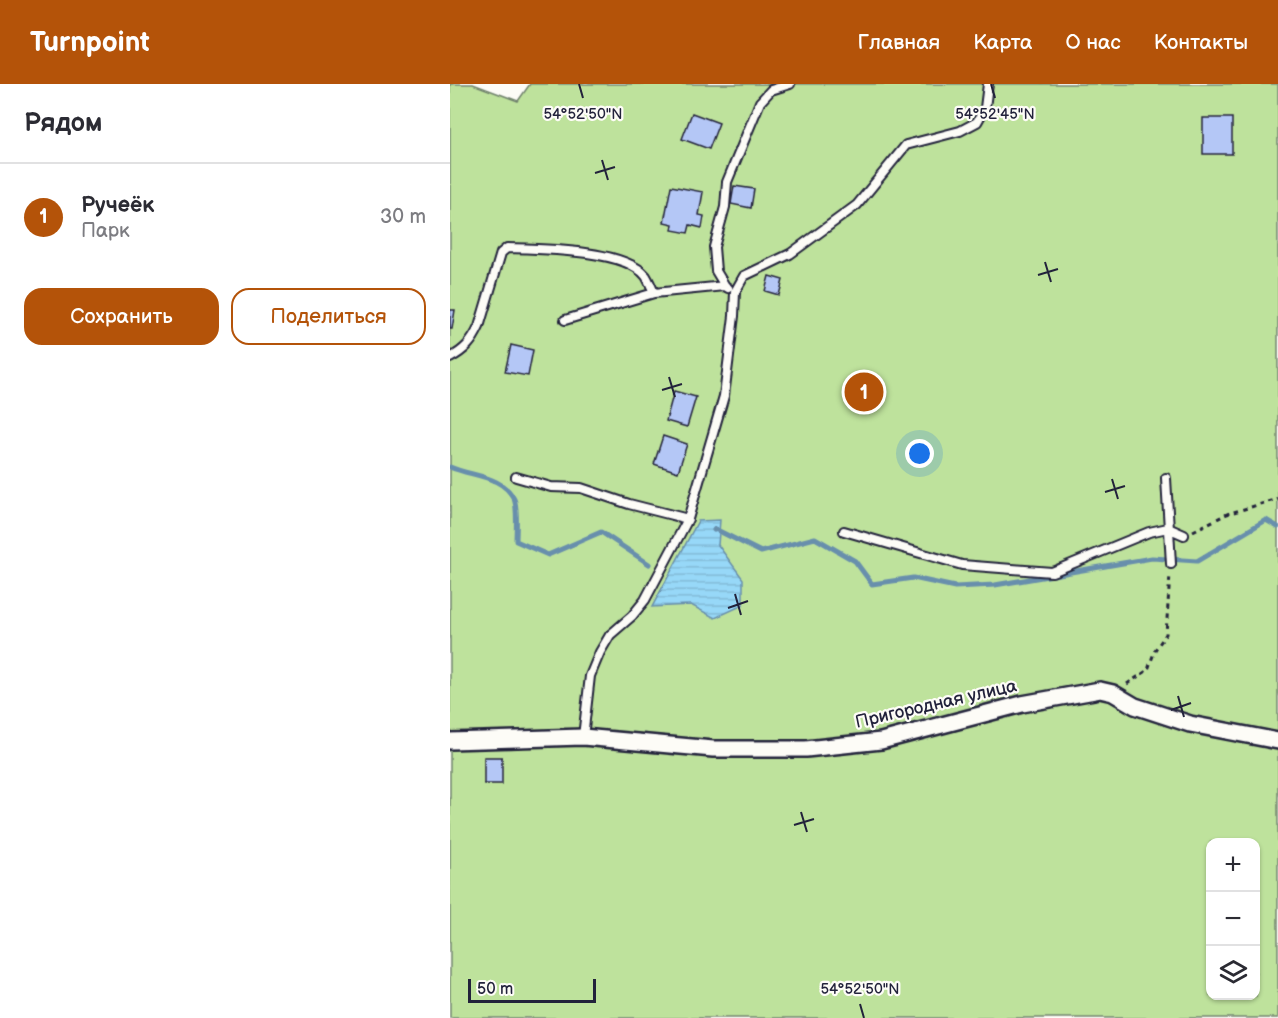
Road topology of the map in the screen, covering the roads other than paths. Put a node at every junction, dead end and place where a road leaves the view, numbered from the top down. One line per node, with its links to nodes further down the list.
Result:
1 (790, 84): 3 (lane)
2 (988, 84): 4 (lane)
3 (725, 286): 4 (lane); 5 (lane)
4 (735, 291): 10 (lane)
5 (654, 293): 6 (lane); 7 (lane)
6 (565, 320)
7 (450, 358)
8 (516, 477): 10 (lane)
9 (1166, 478): 11 (lane)
10 (688, 519): 15 (lane)
11 (1168, 528): 12 (lane); 13 (lane); 14 (lane)
12 (844, 531)
13 (1184, 535)
14 (1171, 564)
15 (583, 737): 16 (street, Пригородная улица); 17 (street, Пригородная улица)
16 (450, 741)
17 (1278, 741)

